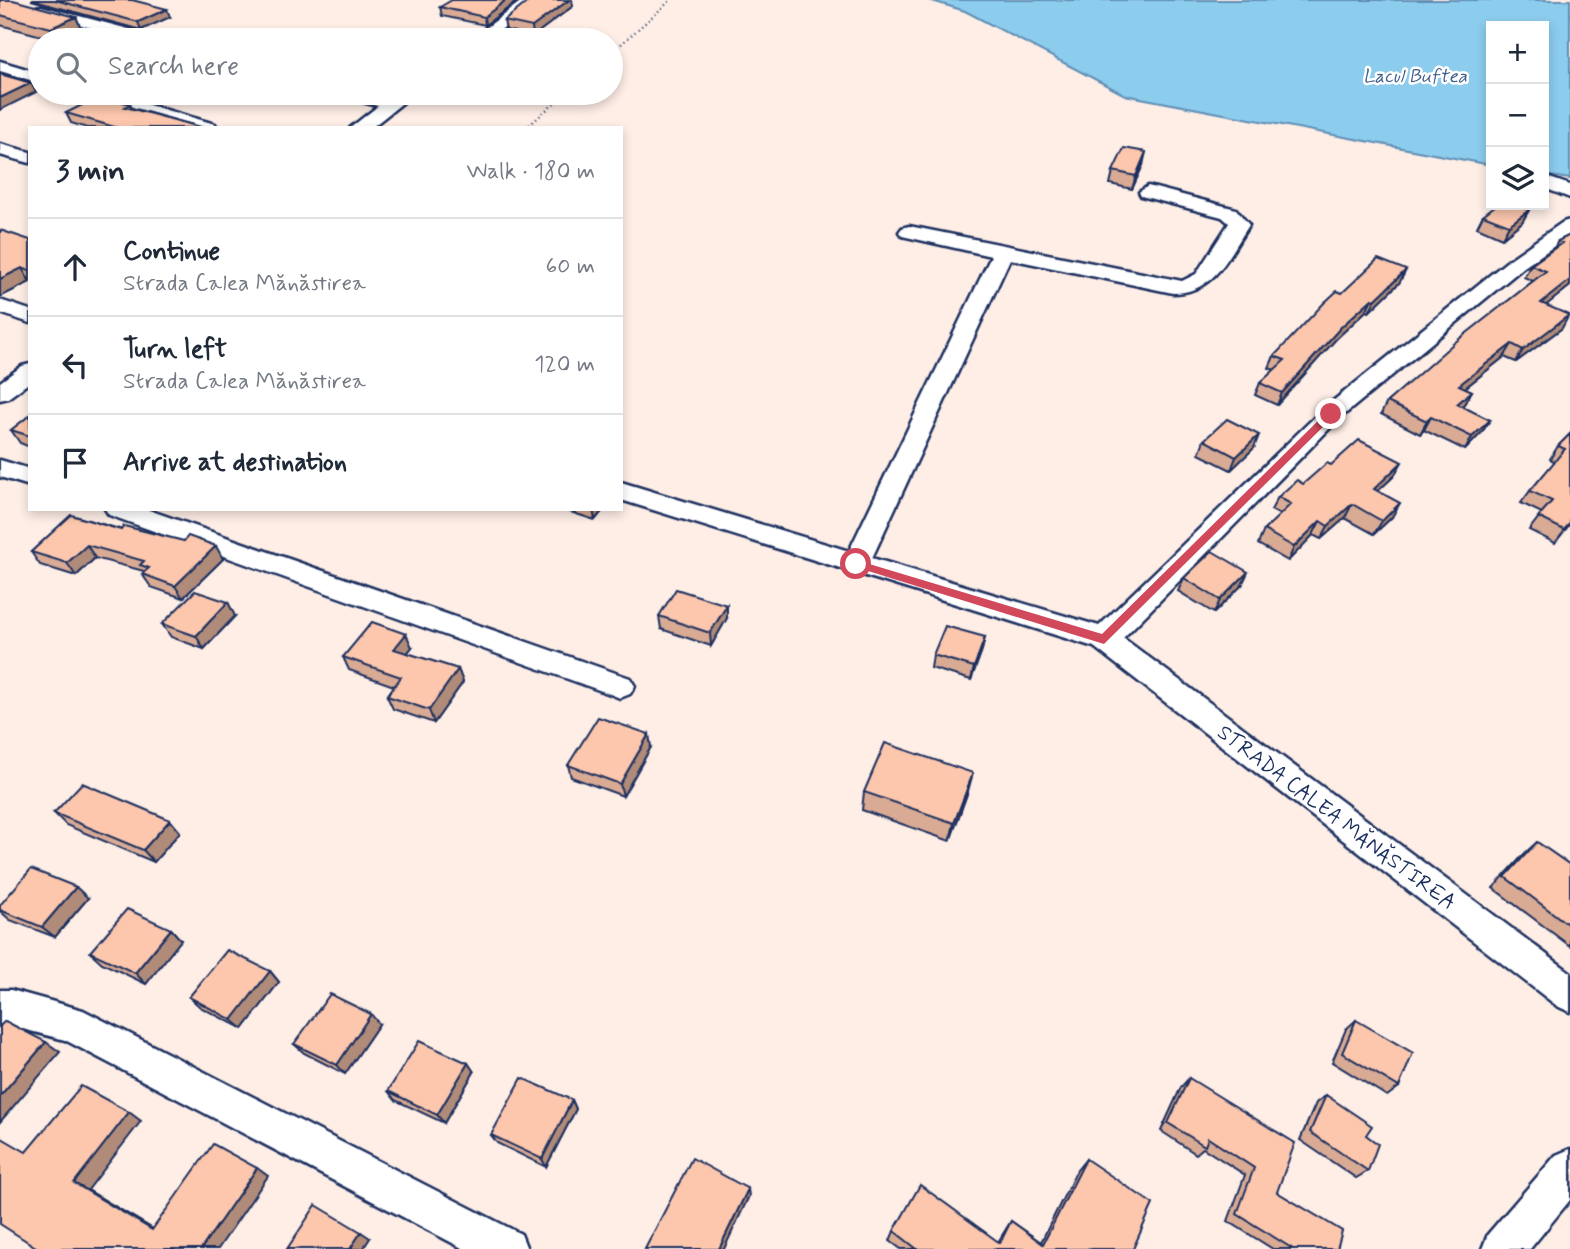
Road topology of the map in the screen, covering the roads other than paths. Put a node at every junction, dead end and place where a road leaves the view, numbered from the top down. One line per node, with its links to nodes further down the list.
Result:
1 (532, 0): 4 (street)
2 (19, 4): 3 (street)
3 (108, 28)
4 (494, 28)
5 (0, 66): 6 (street)
6 (28, 74)
7 (131, 105): 9 (street)
8 (390, 105): 10 (street)
9 (202, 126)
10 (362, 126)
11 (0, 149): 12 (street)
12 (28, 157)
13 (1549, 184): 15 (street)
14 (1148, 192): 18 (street)
15 (1570, 192)
16 (1570, 226): 28 (street)
17 (909, 232): 18 (street)
18 (1003, 252): 27 (street)
19 (0, 306): 20 (street)
20 (28, 316)
21 (28, 372): 22 (street)
22 (0, 393)
23 (0, 468): 24 (street)
24 (28, 477)
25 (623, 492): 27 (street, STRADA CALEA MĂNĂSTIREA)
26 (124, 511): 29 (street)
27 (856, 564): 28 (street, STRADA CALEA MĂNĂSTIREA)
28 (1104, 639): 30 (street, STRADA CALEA MĂNĂSTIREA)
29 (620, 686)
30 (1570, 994)
31 (0, 1009): 33 (street)
32 (1570, 1169): 34 (street)
33 (506, 1249)
34 (1503, 1249)

